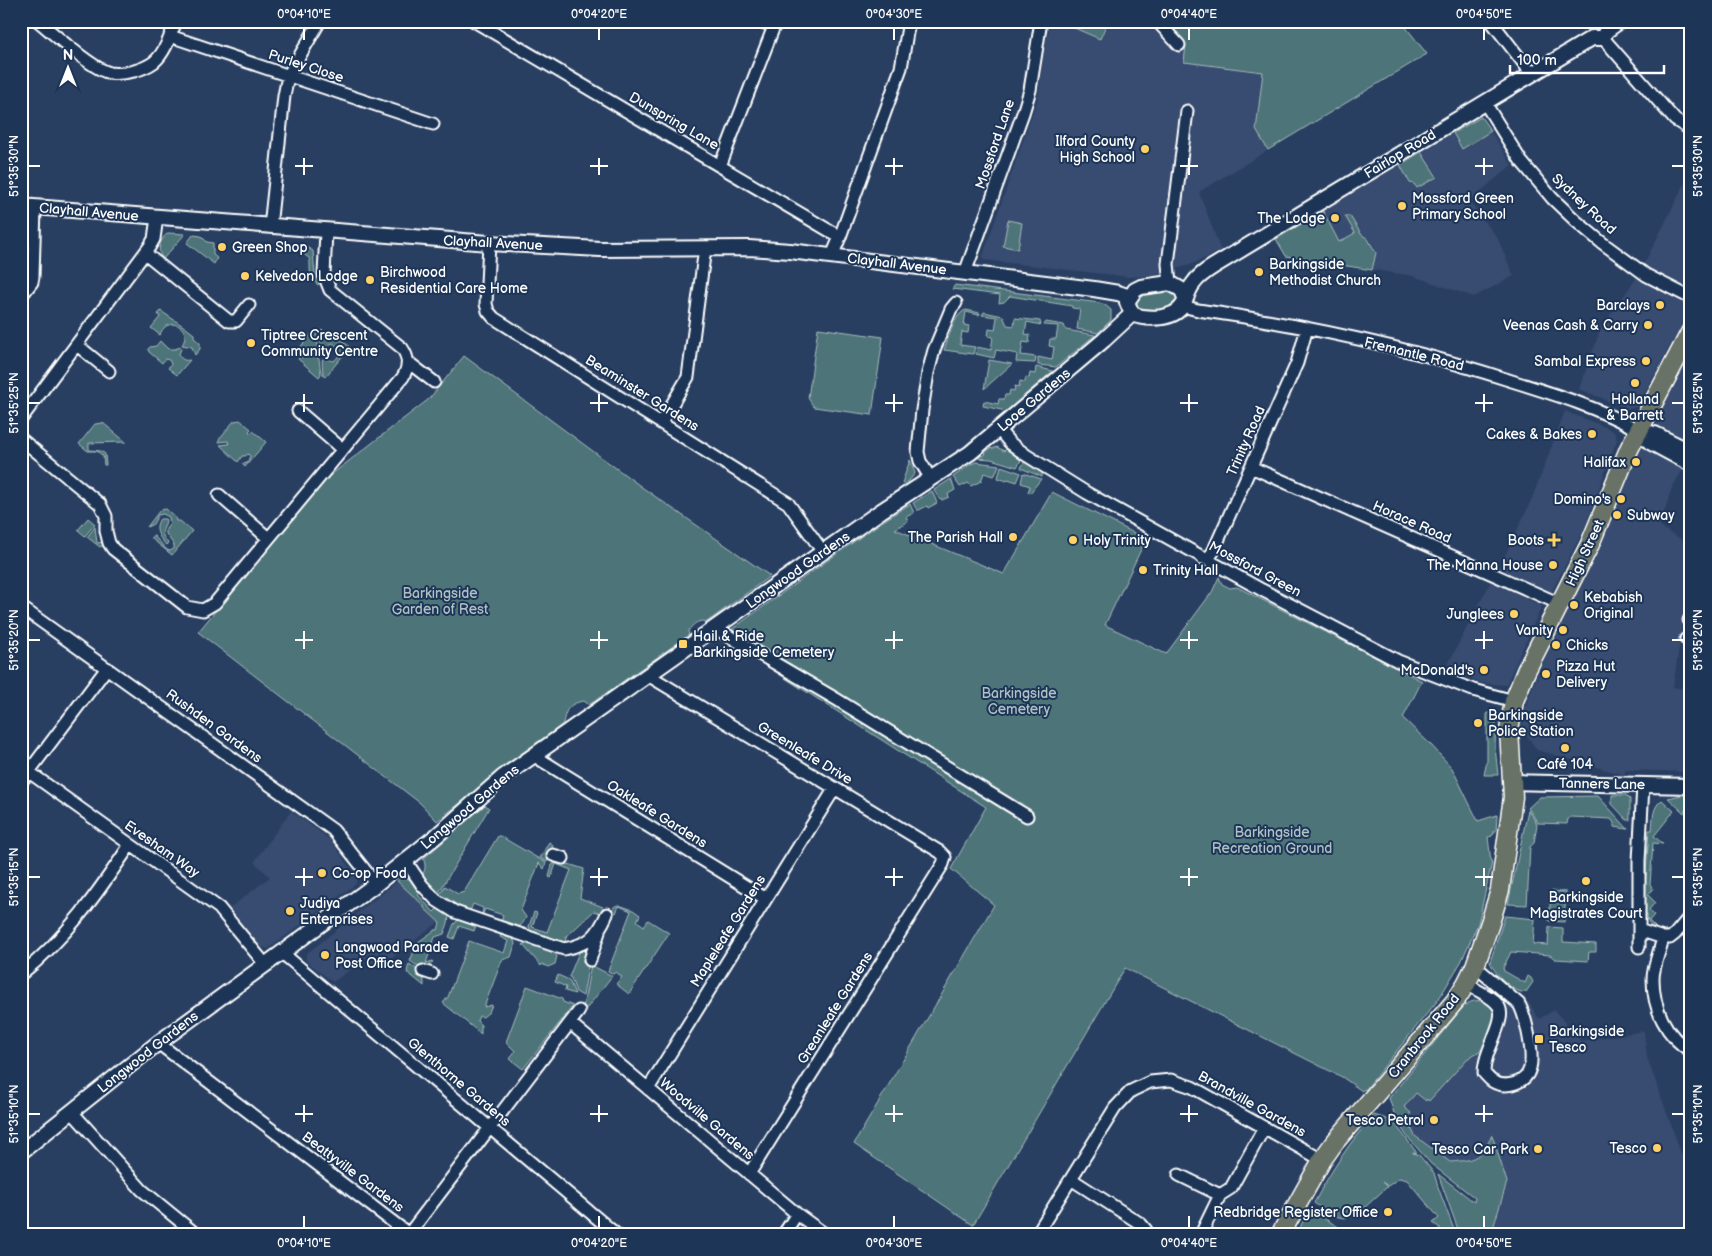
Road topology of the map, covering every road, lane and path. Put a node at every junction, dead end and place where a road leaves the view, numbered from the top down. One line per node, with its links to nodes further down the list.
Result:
1 (38, 21): 12 (street)
2 (176, 21): 12 (street)
3 (320, 21): 16 (street)
4 (474, 21): 21 (street, Dunspring Lane)
5 (758, 21): 11 (street)
6 (909, 21): 26 (street)
7 (1041, 21): 31 (street, Mossford Lane)
8 (1158, 21): 14 (street)
9 (1491, 21): 15 (street)
10 (1620, 21): 13 (street)
11 (776, 24): 21 (street)
12 (170, 36): 16 (street, Purley Close)
13 (1604, 38): 15 (street, Fairlop Road); 20 (street)
14 (1179, 45)
15 (1532, 74): 17 (street, Fairlop Road)
16 (288, 76): 19 (street, Purley Close); 24 (street)
17 (1485, 103): 35 (street, Sydney Road); 36 (street, Fairlop Road)
18 (1187, 110): 32 (street)
19 (433, 124)
20 (1691, 130)
21 (720, 166): 26 (street, Dunspring Lane)
22 (28, 207): 23 (street, Clayhall Avenue); 33 (street)
23 (158, 218): 24 (street, Clayhall Avenue); 29 (street)
24 (270, 227): 25 (street, Clayhall Avenue)
25 (326, 231): 27 (street, Clayhall Avenue); 43 (street)
26 (840, 237): 30 (street)
27 (488, 243): 28 (street, Clayhall Avenue); 48 (street, Beaminster Gardens)
28 (705, 248): 30 (street, Clayhall Avenue); 48 (street)
29 (145, 253): 38 (street); 42 (street)
30 (832, 256): 31 (street, Clayhall Avenue)
31 (965, 272): 34 (street)
32 (1170, 283): 34 (street); 36 (street)
33 (21, 296)
34 (1130, 296): 39 (street)
35 (1691, 298)
36 (1184, 302): 39 (street); 40 (street, Fremantle Road)
37 (956, 303): 56 (street)
38 (249, 305)
39 (1132, 314): 49 (street, Looe Gardens)
40 (1307, 328): 50 (street, Fremantle Road); 55 (street, Trinity Road)
41 (1691, 331): 50 (main road, High Street)
42 (76, 345): 44 (street); 47 (street)
43 (408, 362): 45 (street); 52 (street)
44 (109, 371)
45 (434, 382)
46 (298, 412): 52 (street)
47 (21, 419)
48 (661, 423): 59 (street, Beaminster Gardens)
49 (999, 430): 56 (street, Looe Gardens); 60 (street, Mossford Green)
50 (1638, 430): 53 (street); 54 (street); 61 (main road, High Street)
51 (21, 438): 58 (street)
52 (342, 449): 58 (street)
53 (1691, 452)
54 (1691, 464)
55 (1251, 467): 60 (street, Trinity Road); 61 (street, Horace Road)
56 (931, 479): 59 (street, Longwood Gardens)
57 (219, 495): 58 (street)
58 (268, 538)
59 (823, 552): 63 (street, Longwood Gardens)
60 (1202, 558): 66 (street, Mossford Green)
61 (1560, 604): 66 (main road, High Street)
62 (21, 607): 64 (street, Rushden Gardens)
63 (714, 628): 65 (street, Longwood Gardens); 74 (street)
64 (107, 668): 68 (street); 78 (street, Rushden Gardens)
65 (648, 674): 67 (street, Longwood Gardens); 73 (street, Greenleafe Drive)
66 (1514, 701): 70 (main road, High Street)
67 (533, 755): 77 (street, Longwood Gardens); 79 (street, Oakleafe Gardens)
68 (29, 772): 69 (street); 75 (street, Evesham Way)
69 (21, 782)
70 (1512, 782): 71 (street, Tanners Lane); 89 (main road, Cranbrook Road)
71 (1643, 784): 72 (street, Tanners Lane); 83 (street)
72 (1691, 786)
73 (834, 788): 76 (street, Greenleafe Drive); 79 (street, Mapleleafe Gardens)
74 (1027, 816)
75 (130, 845): 88 (street, Evesham Way); 90 (street)
76 (945, 858): 102 (street, Greanleafe Gardens)
77 (405, 860): 78 (street, Longwood Gardens); 82 (street)
78 (376, 884): 86 (street, Longwood Gardens)
79 (766, 899): 96 (street, Mapleleafe Gardens)
80 (607, 914): 82 (street)
81 (1691, 915): 84 (street)
82 (601, 928): 87 (street)
83 (1639, 930): 84 (street); 85 (street)
84 (1663, 938): 95 (street)
85 (1638, 947)
86 (281, 952): 88 (street, Longwood Gardens); 98 (street, Glenthorne Gardens)
87 (590, 960)
88 (265, 964): 94 (street, Longwood Gardens)
89 (1474, 966): 91 (main road, Cranbrook Road); 91 (street)
90 (21, 974)
91 (1466, 984): 101 (main road, Cranbrook Road)
92 (579, 1011): 93 (street)
93 (570, 1023): 96 (street, Woodville Gardens); 98 (street)
94 (158, 1043): 97 (street, Longwood Gardens); 109 (street, Beattyville Gardens)
95 (1691, 1051)
96 (648, 1089): 102 (street, Woodville Gardens)
97 (72, 1112): 100 (street, Longwood Gardens); 108 (street)
98 (491, 1128): 109 (street); 110 (street, Glenthorne Gardens)
99 (1264, 1128): 101 (street, Brandville Gardens); 104 (street, Brandville Gardens); 105 (street)
100 (21, 1152)
101 (1322, 1160): 115 (main road, Cranbrook Road)
102 (749, 1174): 106 (street, Woodville Gardens)
103 (1179, 1176): 105 (street)
104 (1071, 1179): 113 (street, Brandville Gardens); 114 (street)
105 (1220, 1195): 107 (street)
106 (797, 1214): 111 (street); 112 (street, Woodville Gardens)
107 (1203, 1230)
108 (197, 1235)
109 (409, 1235)
110 (618, 1235)
111 (783, 1235)
112 (826, 1235)
113 (1036, 1235)
114 (1148, 1235)
115 (1280, 1235)

